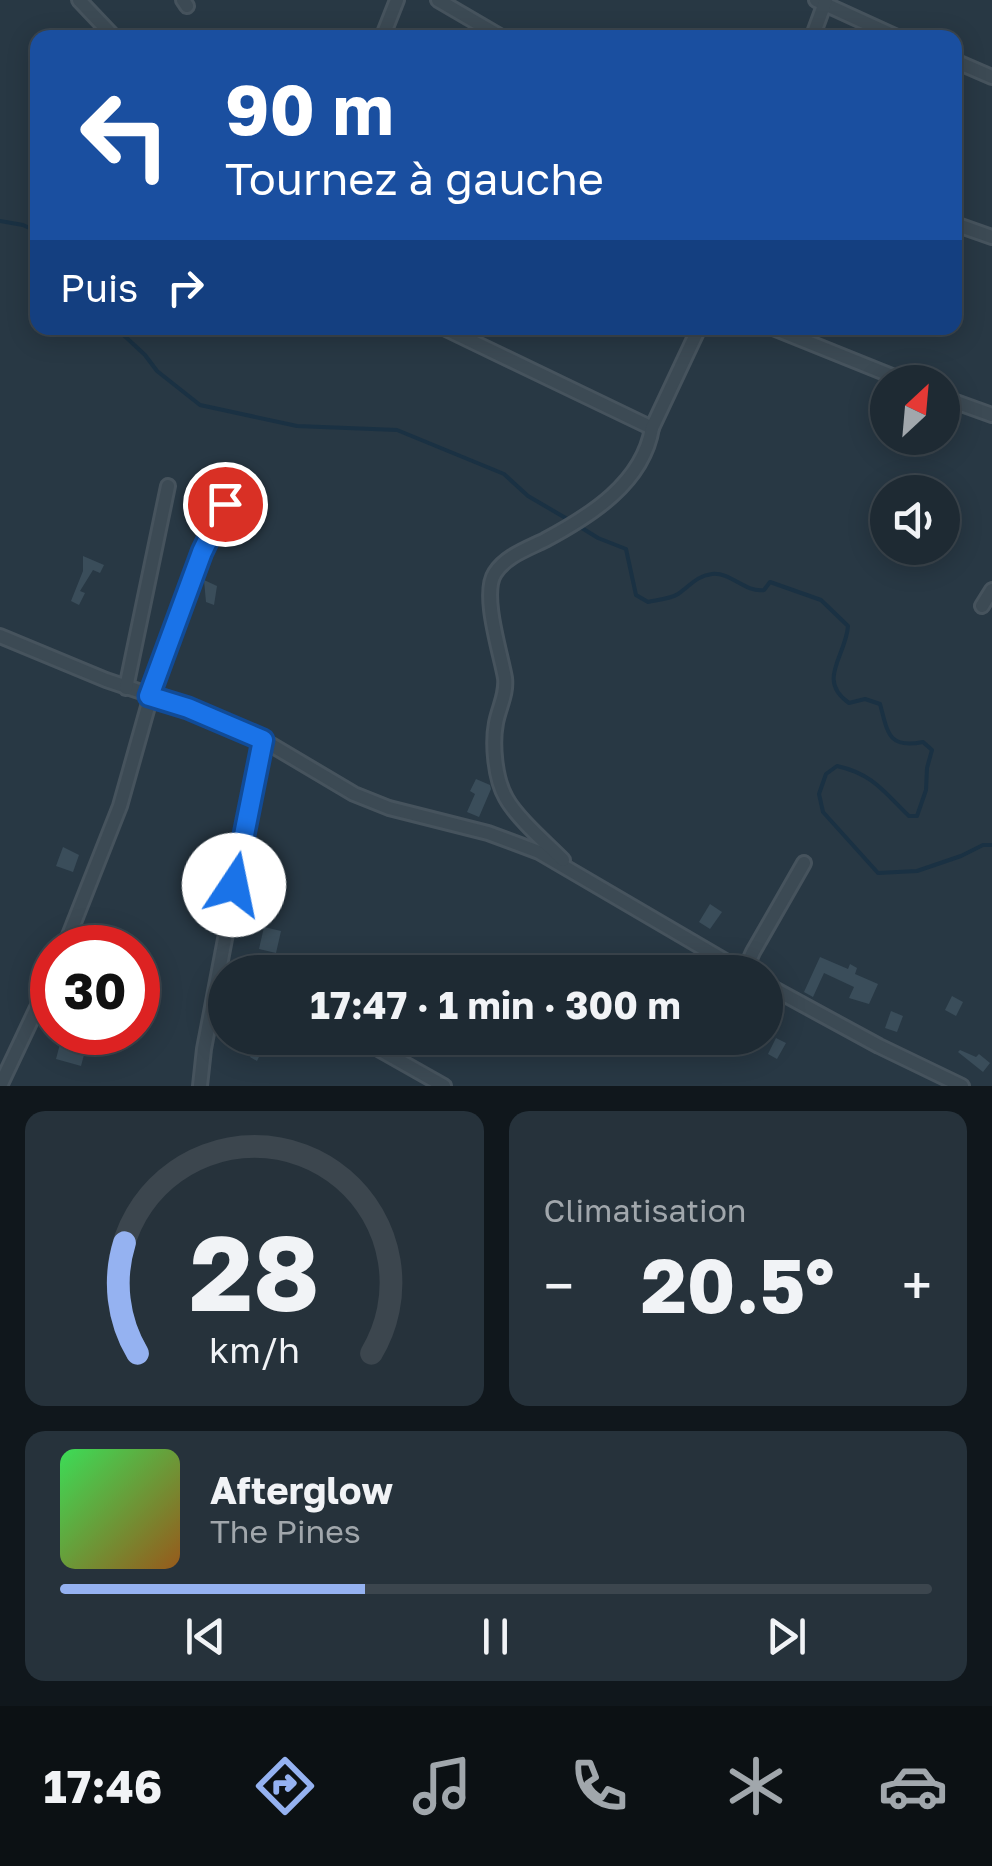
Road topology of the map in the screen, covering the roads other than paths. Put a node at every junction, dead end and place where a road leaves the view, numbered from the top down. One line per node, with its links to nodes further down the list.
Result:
1 (79, 0): 5 (street)
2 (397, 0): 6 (street)
3 (438, 0): 7 (street)
4 (822, 1): 8 (street); 9 (street)
5 (107, 30)
6 (385, 30)
7 (489, 30)
8 (814, 30)
9 (882, 30)
10 (962, 64): 11 (street)
11 (992, 77)
12 (962, 226): 13 (street)
13 (992, 237)
14 (459, 335): 20 (street)
15 (696, 335): 20 (street)
16 (790, 335): 17 (street)
17 (870, 367)
18 (960, 404): 19 (street)
19 (992, 416)
20 (652, 428): 30 (street)
21 (168, 486): 26 (street)
22 (225, 504): 27 (street)
23 (992, 590): 24 (street)
24 (982, 606)
25 (0, 636): 26 (street)
26 (126, 688): 27 (street)
27 (149, 696): 28 (street); 31 (street)
28 (263, 740): 30 (street); 32 (street)
29 (804, 863): 34 (street)
30 (580, 876): 33 (street)
31 (73, 925)
32 (225, 955)
33 (715, 955)
34 (752, 955)
35 (783, 994): 42 (street)
36 (30, 1023): 39 (street)
37 (208, 1034): 40 (street)
38 (389, 1055): 41 (street)
39 (0, 1086)
40 (200, 1086)
41 (444, 1086)
42 (962, 1086)

